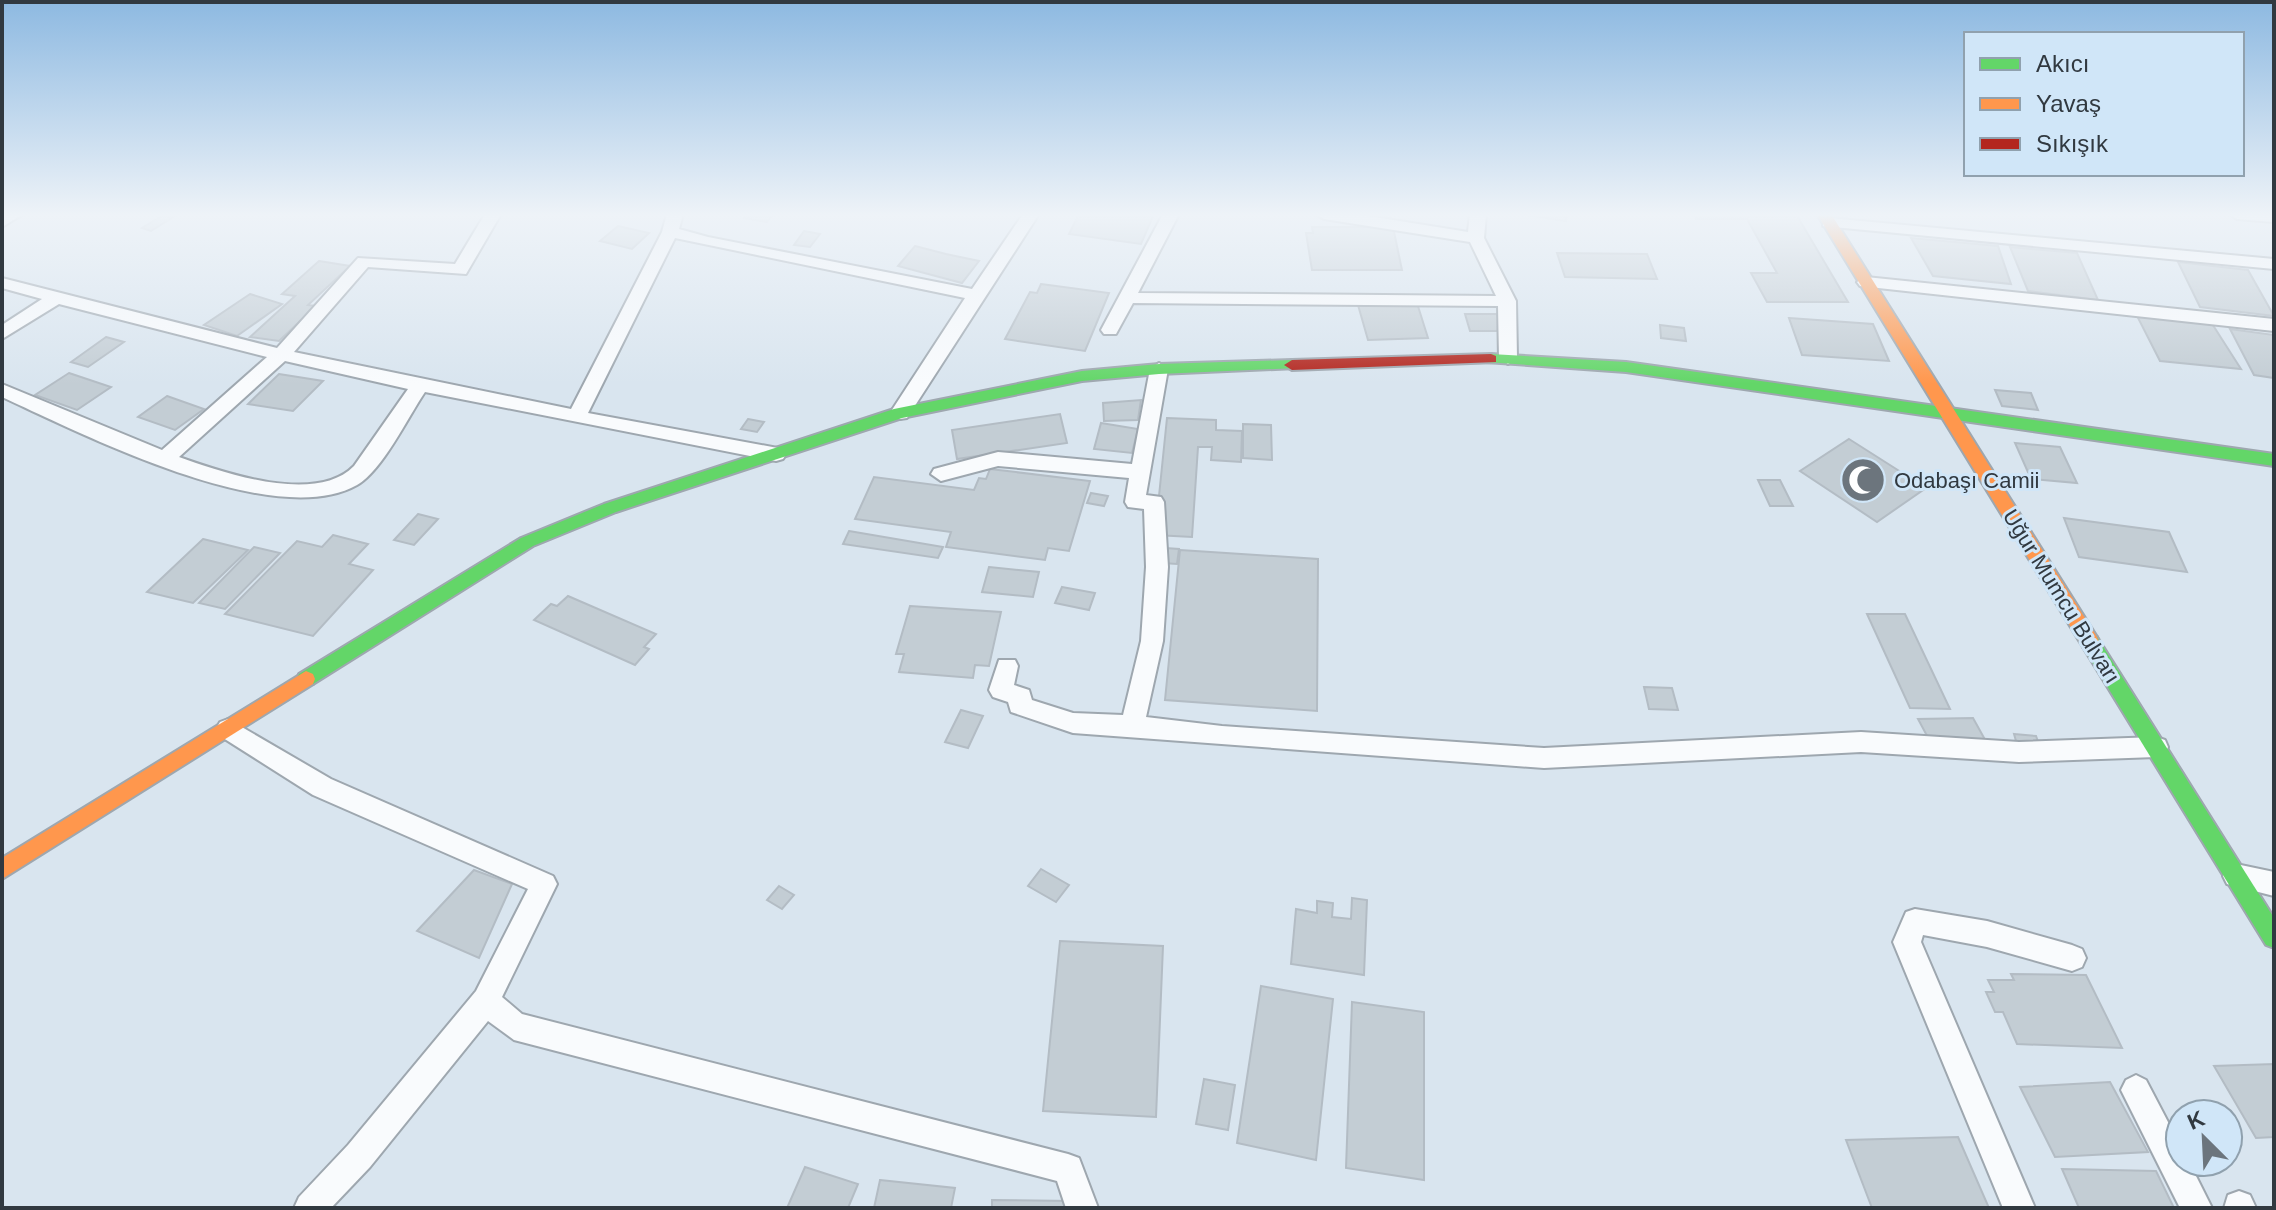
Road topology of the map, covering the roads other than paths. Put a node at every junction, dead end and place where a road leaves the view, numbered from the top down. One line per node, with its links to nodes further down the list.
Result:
1 (356, 270): 17 (street)
2 (649, 270): 24 (street)
3 (861, 270): 10 (street)
4 (993, 270): 10 (street)
5 (1141, 270): 12 (street)
6 (1492, 270): 13 (street)
7 (1859, 270): 8 (street, Uğur Mumcu Bulvarı)
8 (1866, 282): 14 (street); 23 (street, Uğur Mumcu Bulvarı)
9 (2, 283): 11 (street)
10 (976, 295): 22 (street)
11 (56, 298): 16 (street); 17 (street)
12 (1127, 298): 13 (street); 15 (street)
13 (1507, 301): 18 (street)
14 (2274, 325)
15 (1110, 330)
16 (2, 333)
17 (281, 355): 20 (street); 26 (street)
18 (1508, 358): 19 (street); 23 (street)
19 (1159, 369): 22 (street); 28 (street)
20 (421, 385): 24 (street); 26 (street)
21 (2, 390): 26 (street)
22 (900, 413): 25 (street)
23 (1950, 415): 27 (street); 33 (street, Uğur Mumcu Bulvarı)
24 (576, 418): 25 (street)
25 (776, 454): 32 (street)
26 (163, 460)
27 (2274, 460)
28 (1138, 472): 29 (street); 31 (street)
29 (941, 474)
30 (1007, 666): 31 (street)
31 (1132, 725): 33 (street)
32 (228, 729): 34 (street); 39 (street)
33 (2156, 747): 35 (street, Uğur Mumcu Bulvarı)
34 (2, 869)
35 (2236, 876): 36 (street); 37 (street, Uğur Mumcu Bulvarı)
36 (2274, 884)
37 (2274, 938)
38 (2072, 958): 43 (street)
39 (486, 1001): 41 (street); 42 (street)
40 (2136, 1090): 44 (street)
41 (310, 1208)
42 (1082, 1208)
43 (2019, 1208)
44 (2196, 1208)

